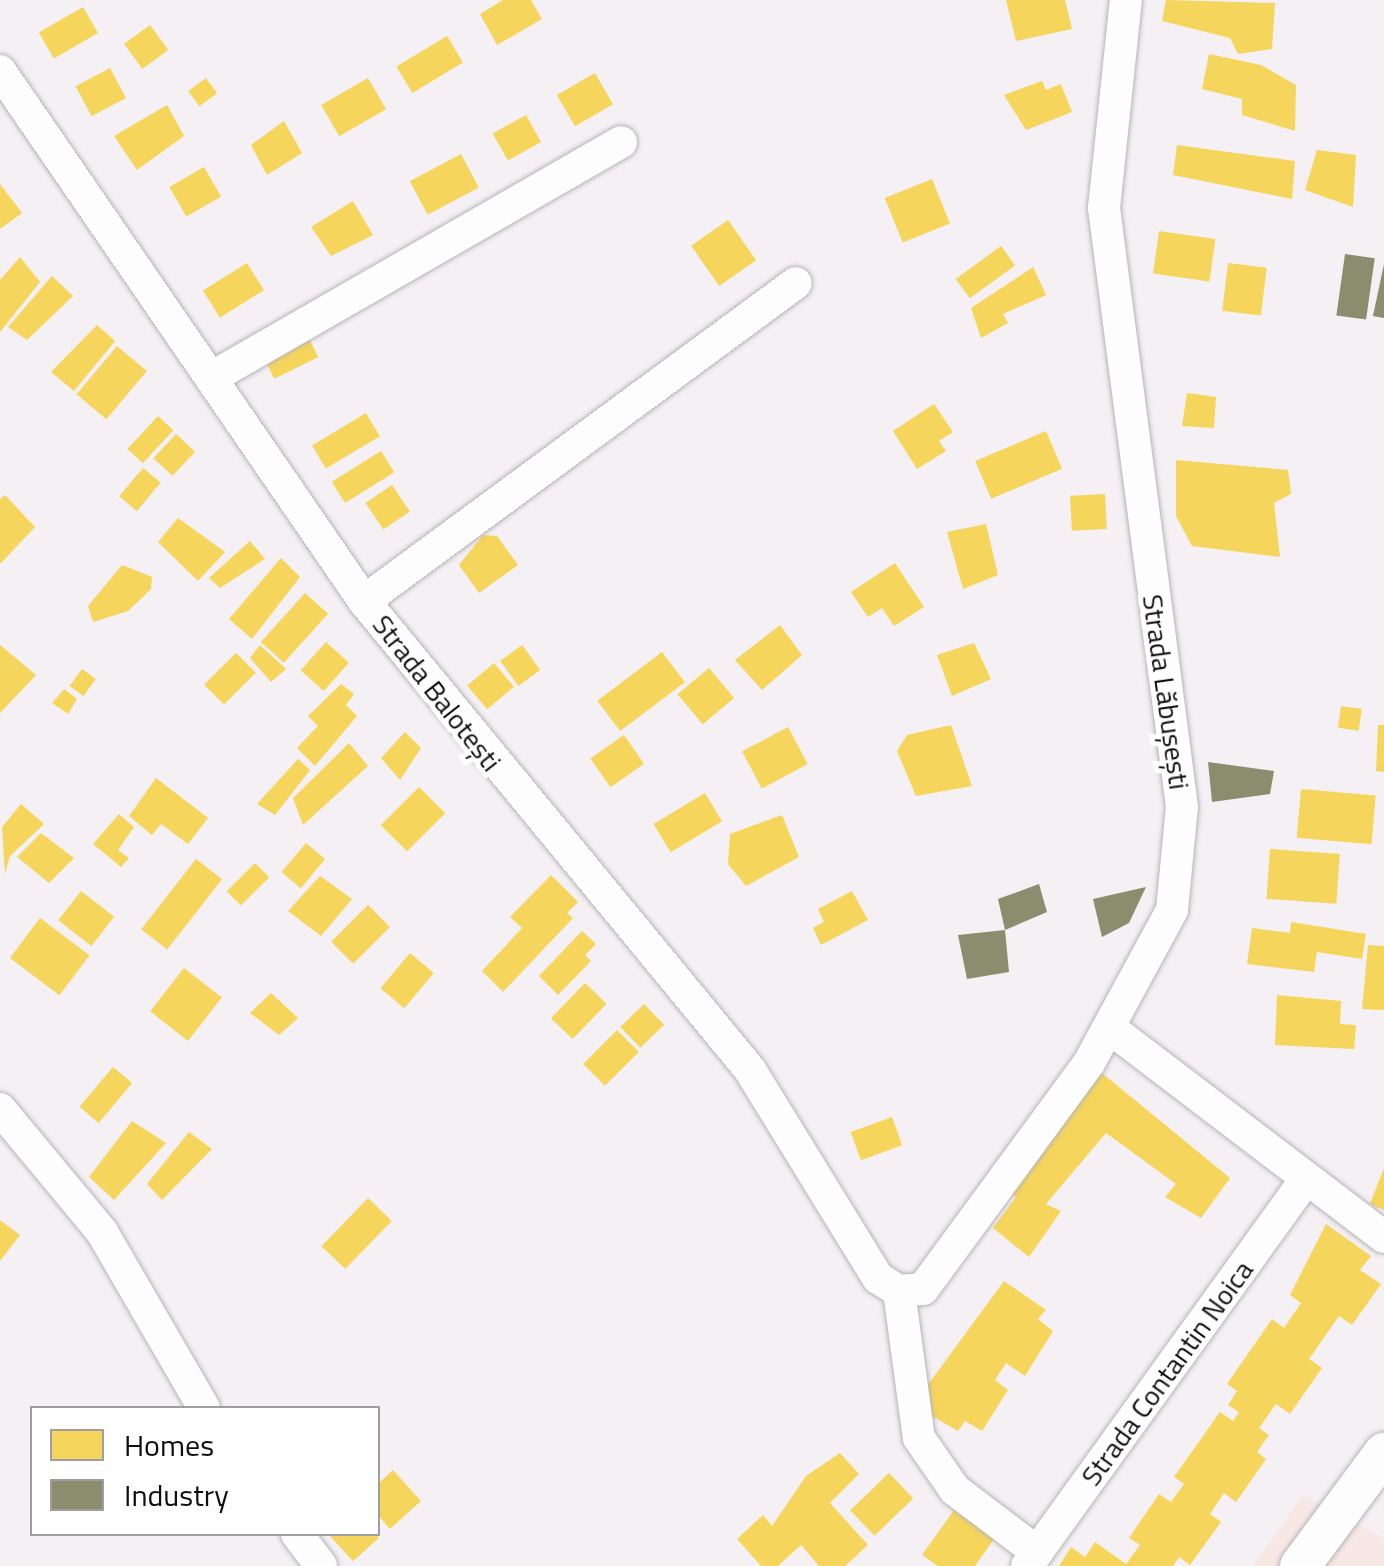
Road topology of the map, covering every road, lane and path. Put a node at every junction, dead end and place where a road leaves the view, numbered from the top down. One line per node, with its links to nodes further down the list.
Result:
1 (1126, 0): 7 (street, Strada Lăbușești)
2 (0, 72): 5 (street, Strada Balotești)
3 (621, 142): 5 (street)
4 (796, 283): 6 (street)
5 (211, 378): 6 (street, Strada Balotești)
6 (364, 601): 11 (street, Strada Balotești)
7 (1112, 1029): 9 (street); 11 (street)
8 (0, 1108): 12 (street)
9 (1306, 1179): 10 (street); 15 (street, Strada Contantin Noica)
10 (1384, 1237)
11 (899, 1291): 15 (street)
12 (203, 1406)
13 (1384, 1453): 17 (main road)
14 (299, 1536): 16 (street)
15 (1032, 1559)
16 (322, 1566)
17 (1300, 1566)

